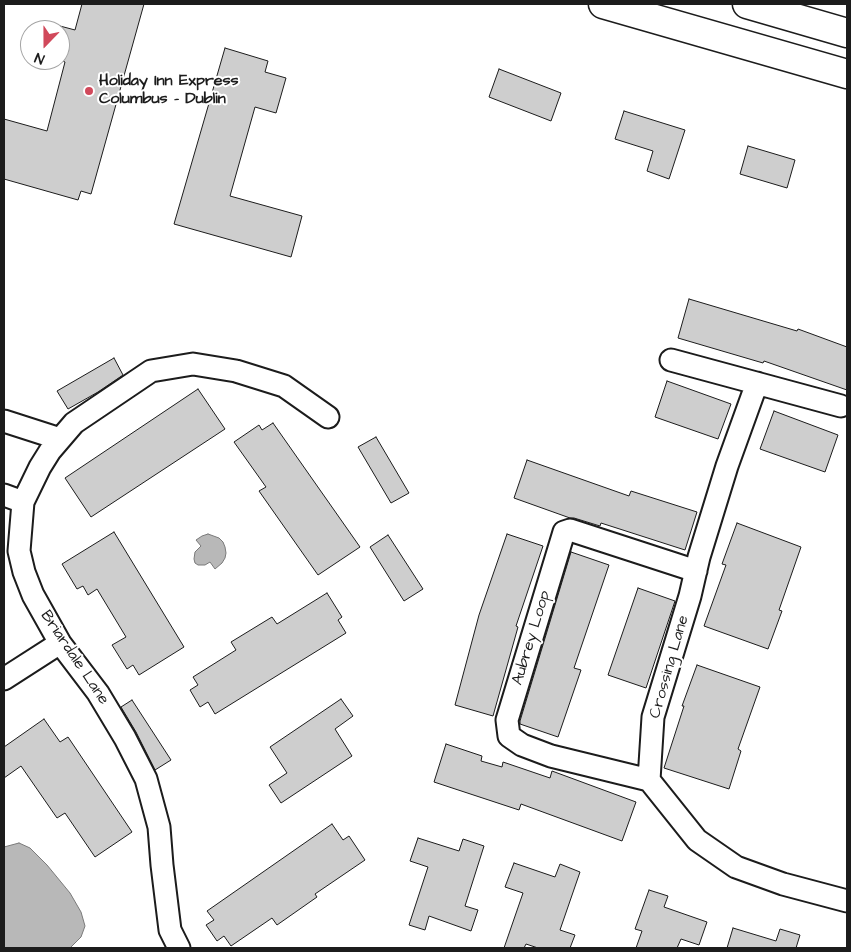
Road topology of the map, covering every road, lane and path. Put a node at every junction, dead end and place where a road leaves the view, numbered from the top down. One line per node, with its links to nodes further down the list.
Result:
1 (603, 4): 4 (street)
2 (747, 4): 3 (street)
3 (847, 33)
4 (847, 74)
5 (672, 360): 6 (street)
6 (757, 383): 7 (street); 12 (street, Crossing Lane)
7 (842, 406)
8 (328, 417): 10 (street, Briardale Lane)
9 (4, 421): 10 (street)
10 (60, 439): 11 (street, Briardale Lane)
11 (13, 498): 13 (street, Briardale Lane)
12 (696, 571): 15 (street, Crossing Lane); 15 (street, Aubrey Loop)
13 (60, 643): 14 (street); 17 (street, Briardale Lane)
14 (4, 679)
15 (649, 780): 16 (street)
16 (847, 902)
17 (179, 948)

